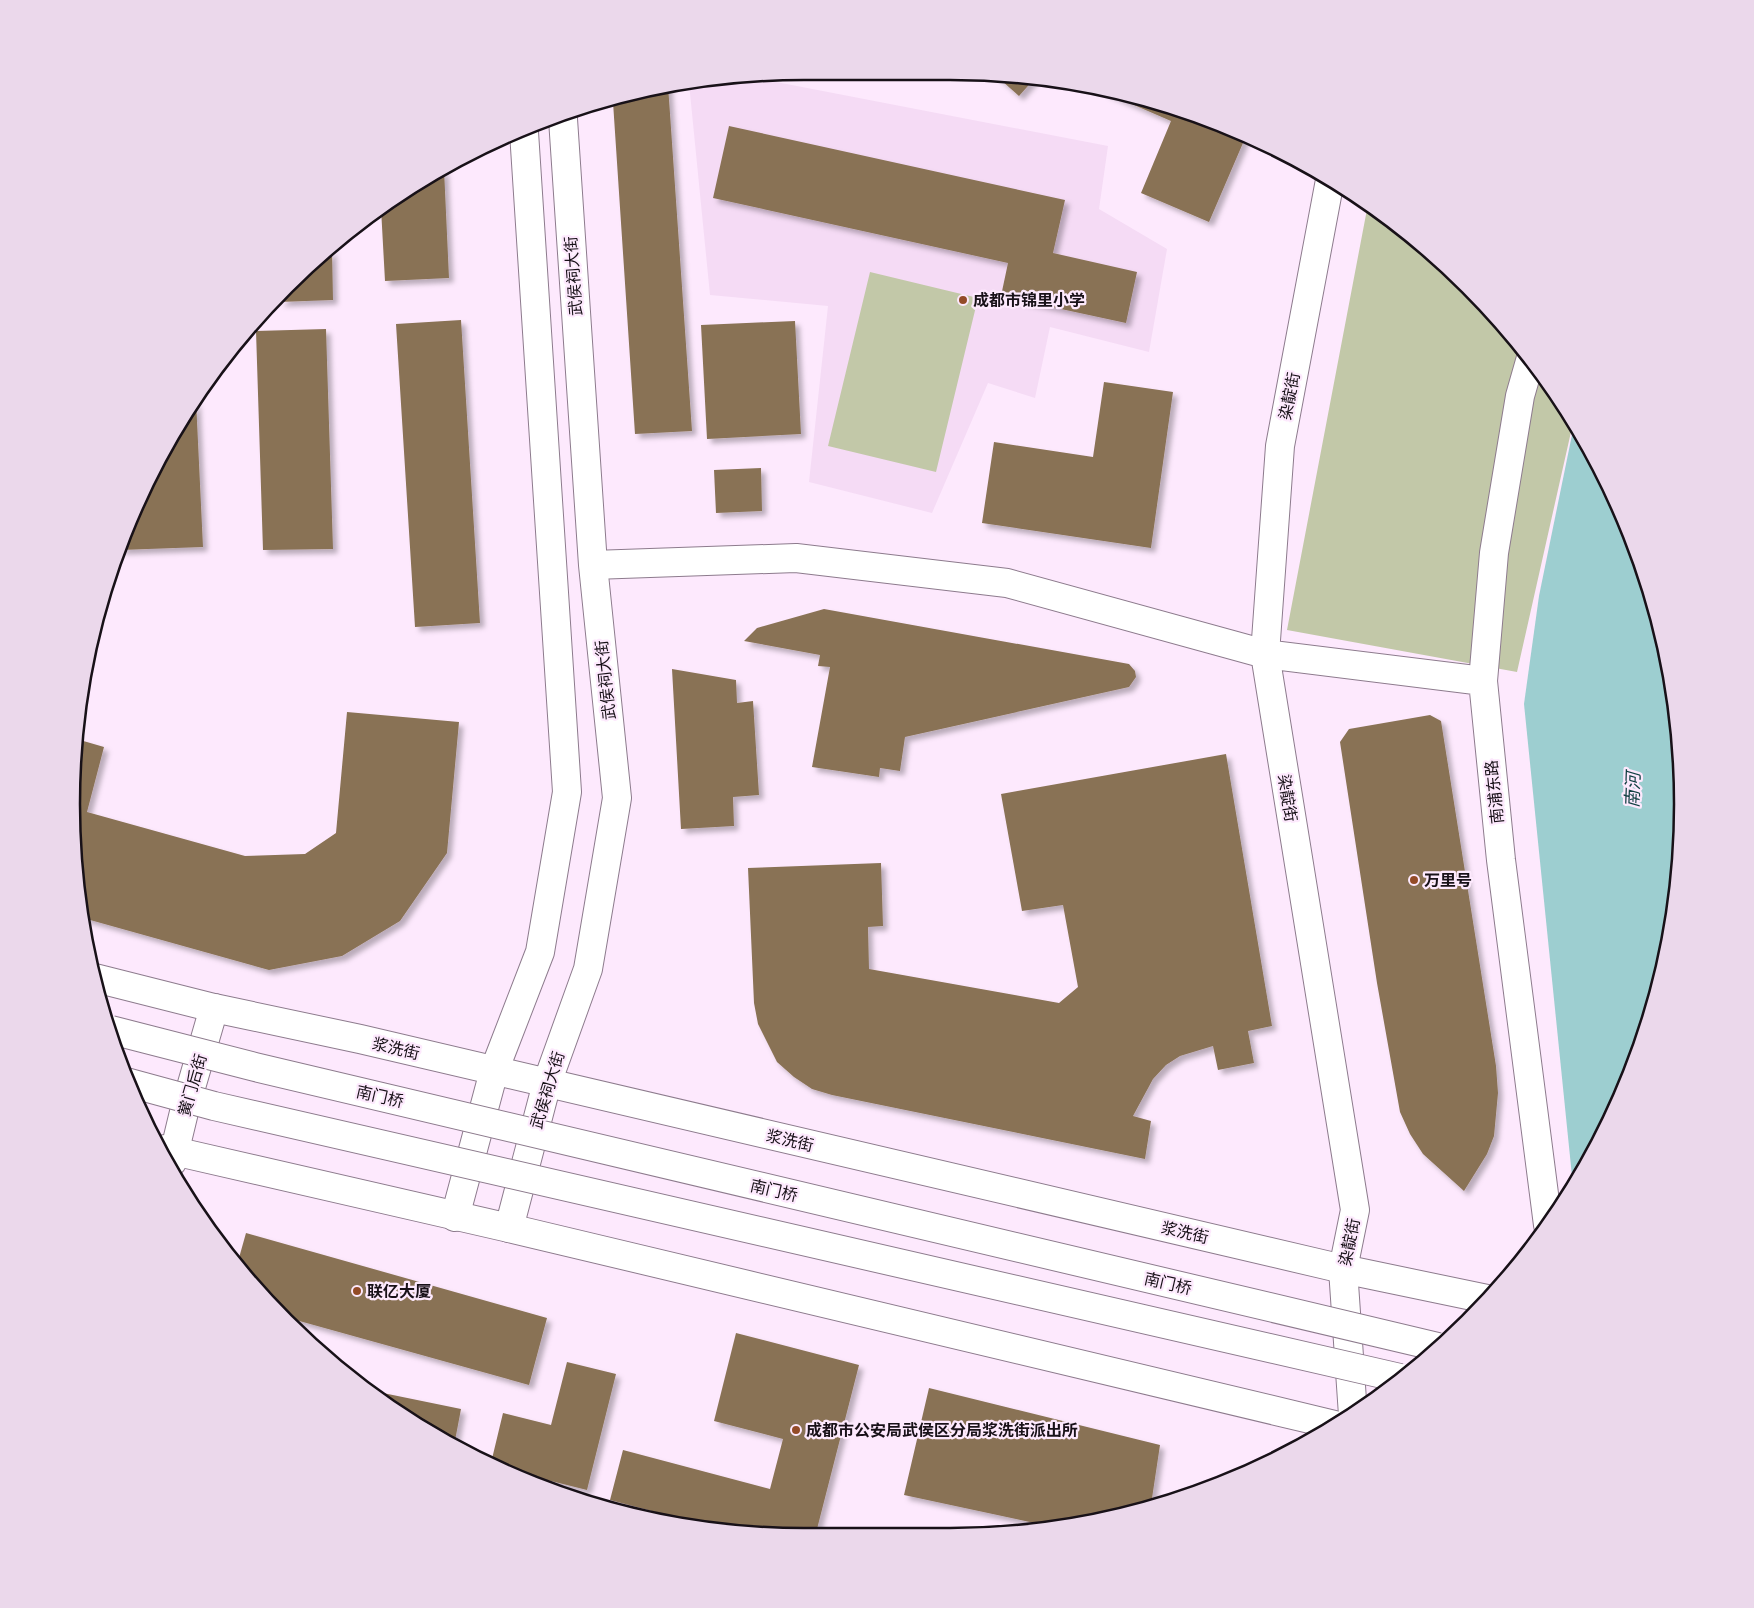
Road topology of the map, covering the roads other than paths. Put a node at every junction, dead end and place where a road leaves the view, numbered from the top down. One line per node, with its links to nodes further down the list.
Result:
1 (563, 121): 5 (street, 武侯祠大街)
2 (524, 136): 11 (street)
3 (1329, 187): 6 (street, 染靛街)
4 (1528, 368): 7 (street, 南浦东路)
5 (593, 565): 6 (street); 12 (street, 武侯祠大街)
6 (1265, 654): 7 (street); 19 (street, 染靛街)
7 (1483, 681): 16 (street, 南浦东路)
8 (102, 980): 9 (street, 浆洗街)
9 (214, 1008): 11 (street, 浆洗街); 14 (street, 黉门后街)
10 (116, 1032): 21 (street, 南门桥, bridge)
11 (494, 1071): 12 (street, 浆洗街); 17 (street)
12 (546, 1083): 18 (street, 武侯祠大街); 19 (street, 浆洗街)
13 (137, 1085): 22 (street, bridge)
14 (170, 1153)
15 (171, 1155): 17 (street)
16 (1547, 1214)
17 (455, 1217): 18 (street)
18 (510, 1228): 24 (street)
19 (1343, 1269): 20 (street, 浆洗街); 23 (street, 染靛街)
20 (1479, 1297)
21 (1430, 1345)
22 (1393, 1376)
23 (1352, 1406)
24 (1325, 1423)

